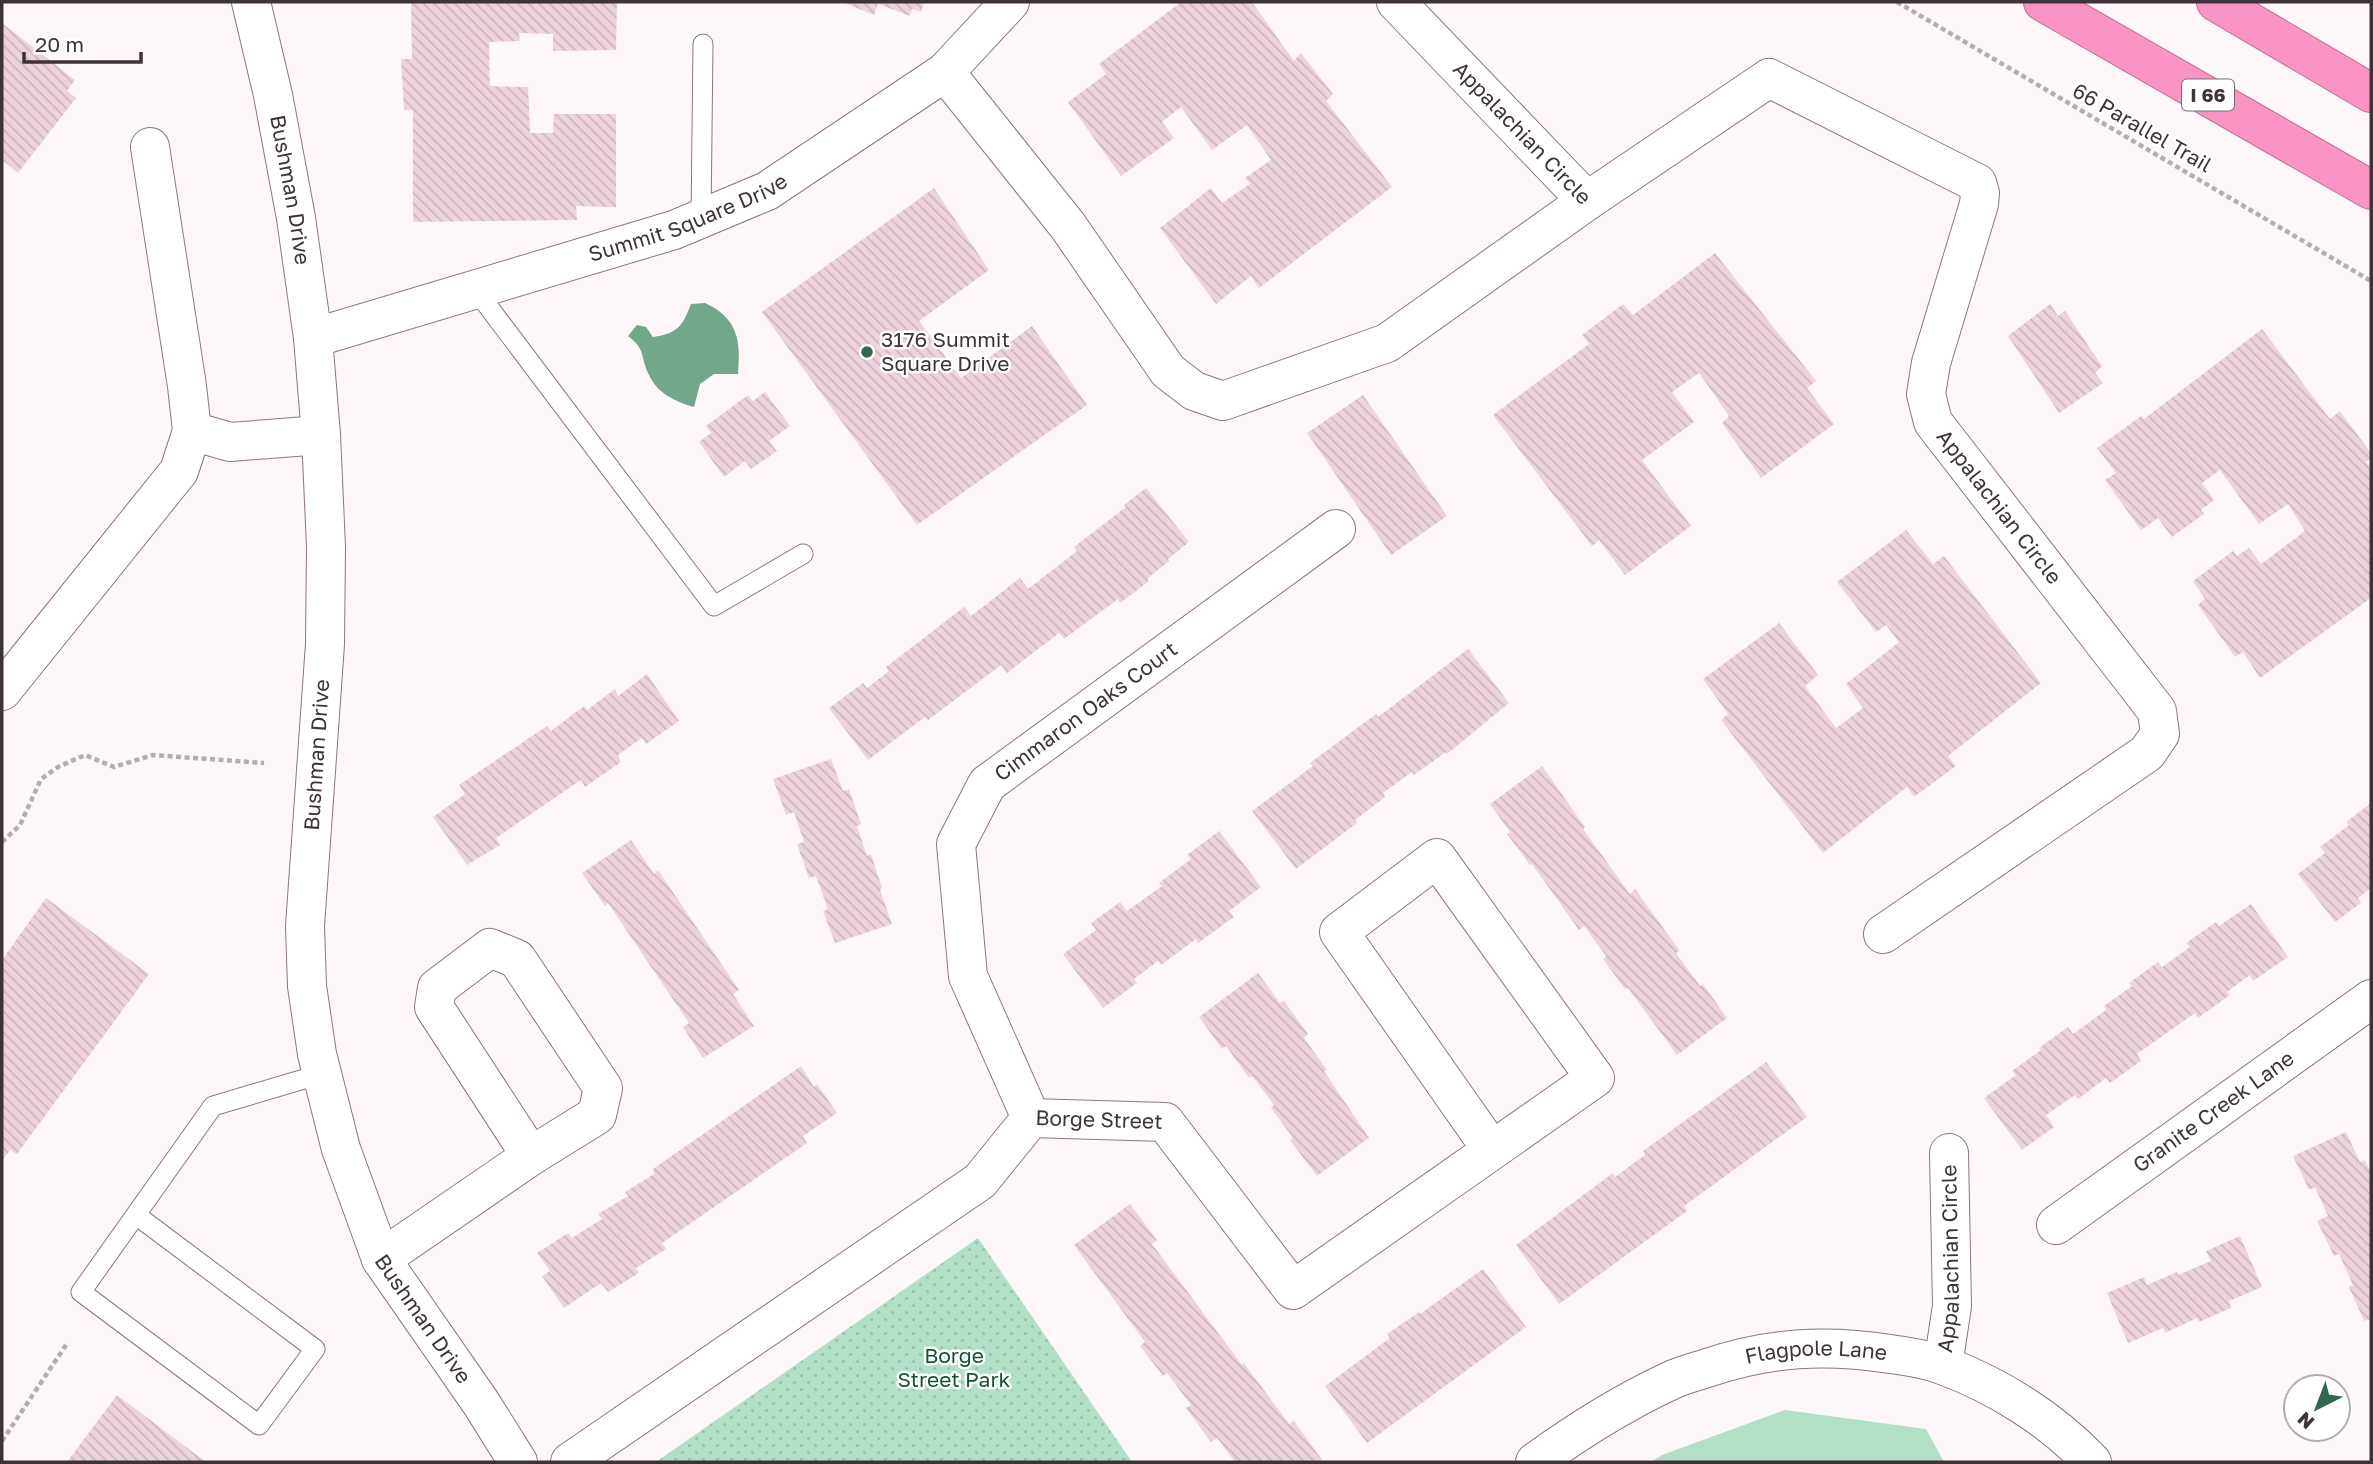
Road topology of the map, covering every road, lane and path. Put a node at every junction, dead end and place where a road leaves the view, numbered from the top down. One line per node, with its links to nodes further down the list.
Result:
1 (251, 2): 16 (street, Bushman Drive)
2 (1010, 2): 8 (street, Summit Square Drive)
3 (1396, 2): 12 (street, Appalachian Circle)
4 (1897, 2): 14 (path, 66 Parallel Trail)
5 (2043, 2): 11 (highway, I 66)
6 (2216, 2): 9 (highway)
7 (703, 44): 13 (lane)
8 (945, 72): 12 (street); 13 (street, Summit Square Drive)
9 (2371, 93)
10 (150, 148): 17 (street)
11 (2371, 190)
12 (1587, 201): 24 (street, Appalachian Circle)
13 (701, 219): 15 (street, Summit Square Drive)
14 (2371, 281)
15 (475, 289): 16 (street, Summit Square Drive); 20 (lane)
16 (313, 338): 18 (street, Bushman Drive)
17 (192, 431): 18 (street); 21 (street)
18 (321, 435): 26 (street, Bushman Drive)
19 (1336, 529): 27 (street, Cimmaron Oaks Court)
20 (803, 554)
21 (2, 691)
22 (264, 763): 23 (path)
23 (2, 842)
24 (1883, 934)
25 (2371, 999): 32 (street, Granite Creek Lane)
26 (321, 1074): 31 (lane); 33 (street, Bushman Drive)
27 (1031, 1118): 28 (street, Borge Street); 38 (street, Borge Street)
28 (1492, 1150): 28 (street, Borge Street)
29 (1949, 1153): 35 (street, Appalachian Circle)
30 (531, 1156): 30 (street); 33 (street)
31 (136, 1215): 31 (lane)
32 (2056, 1225)
33 (381, 1259): 37 (street, Bushman Drive)
34 (66, 1345): 36 (path)
35 (1943, 1365): 39 (street, Flagpole Lane); 40 (street, Flagpole Lane)
36 (2, 1441)
37 (518, 1462)
38 (570, 1462)
39 (1535, 1462)
40 (2092, 1462)

